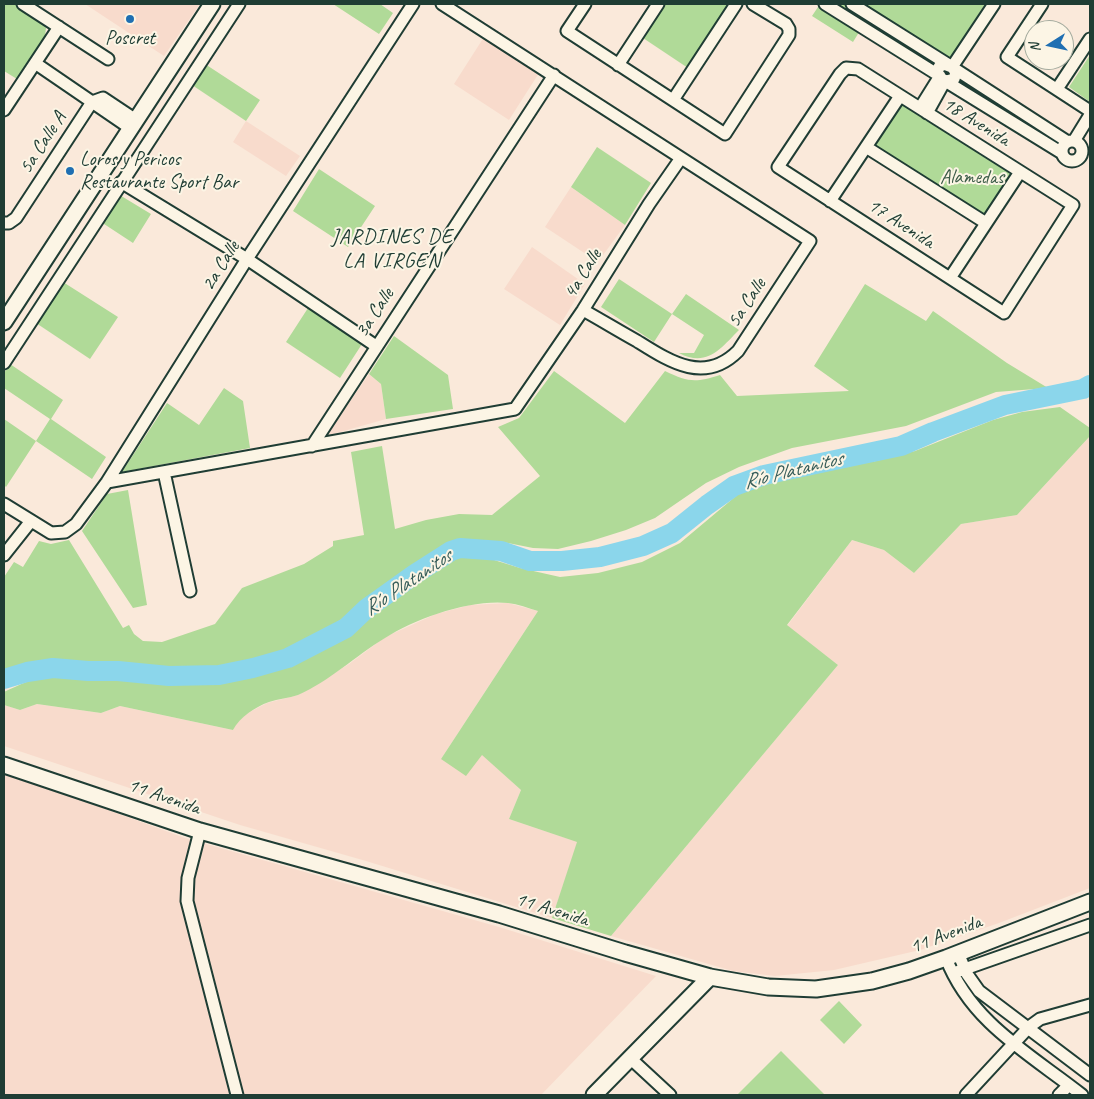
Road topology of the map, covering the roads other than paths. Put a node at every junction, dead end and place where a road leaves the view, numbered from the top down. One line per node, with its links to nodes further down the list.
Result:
1 (23, 4): 14 (street)
2 (212, 4): 30 (main road)
3 (239, 4): 37 (street)
4 (413, 4): 41 (street, 2a Calle)
5 (442, 4): 20 (street)
6 (585, 4): 18 (street)
7 (658, 4): 18 (street)
8 (736, 4): 25 (street)
9 (753, 4): 25 (street)
10 (825, 4): 21 (street)
11 (852, 4): 19 (street)
12 (994, 4): 19 (street)
13 (1042, 4): 22 (street)
14 (59, 27): 16 (street); 17 (street)
15 (1090, 39): 22 (street)
16 (108, 59)
17 (35, 63): 24 (street); 26 (street)
18 (618, 64): 25 (street)
19 (952, 67): 21 (street); 32 (street)
20 (554, 75): 34 (street); 46 (street, 3a Calle)
21 (943, 78): 27 (street); 32 (street)
22 (1056, 89): 28 (street)
23 (900, 96): 27 (street, 18 Avenida); 33 (street); 35 (street, 18 Avenida)
24 (97, 100): 30 (street); 39 (street, 5a Calle A)
25 (673, 100)
26 (4, 110)
27 (924, 111): 36 (street, 18 Avenida)
28 (1090, 111)
29 (1090, 115): 32 (street)
30 (133, 124): 45 (main road)
31 (1090, 126): 32 (street)
32 (1071, 145)
33 (866, 147): 38 (street); 40 (street)
34 (681, 158): 43 (street, 4a Calle); 43 (street, 5a Calle)
35 (778, 167): 38 (street, 17 Avenida)
36 (1020, 172): 40 (street); 44 (street, 18 Avenida)
37 (121, 182): 41 (street); 47 (street)
38 (830, 201): 42 (street, 17 Avenida)
39 (4, 223)
40 (986, 223): 42 (street)
41 (247, 259): 46 (street); 50 (street, 2a Calle)
42 (950, 278): 44 (street, 17 Avenida)
43 (583, 310): 48 (street, 4a Calle)
44 (1004, 313)
45 (4, 322)
46 (376, 346): 48 (street, 3a Calle)
47 (4, 363)
48 (312, 446): 49 (street)
49 (164, 472): 50 (street); 54 (street)
50 (107, 482): 52 (street, 2a Calle)
51 (4, 504): 52 (street)
52 (31, 521): 53 (street)
53 (4, 555)
54 (190, 591)
55 (4, 765): 56 (main road, 11 Avenida)
56 (200, 831): 62 (main road, 11 Avenida); 69 (street)
57 (1090, 902): 59 (main road, 11 Avenida)
58 (1090, 925): 60 (street)
59 (952, 955): 60 (street); 61 (street); 62 (main road, 11 Avenida)
60 (965, 969): 61 (street); 64 (street)
61 (952, 974): 65 (street)
62 (710, 977): 66 (main road)
63 (1090, 1005): 64 (street)
64 (1029, 1027): 65 (street); 67 (street)
65 (1014, 1045): 68 (street); 72 (street)
66 (630, 1058): 70 (main road); 71 (street)
67 (1089, 1072)
68 (1069, 1085): 73 (street); 74 (street)
69 (237, 1095)
70 (594, 1095)
71 (670, 1095)
72 (966, 1095)
73 (1059, 1095)
74 (1082, 1095)

